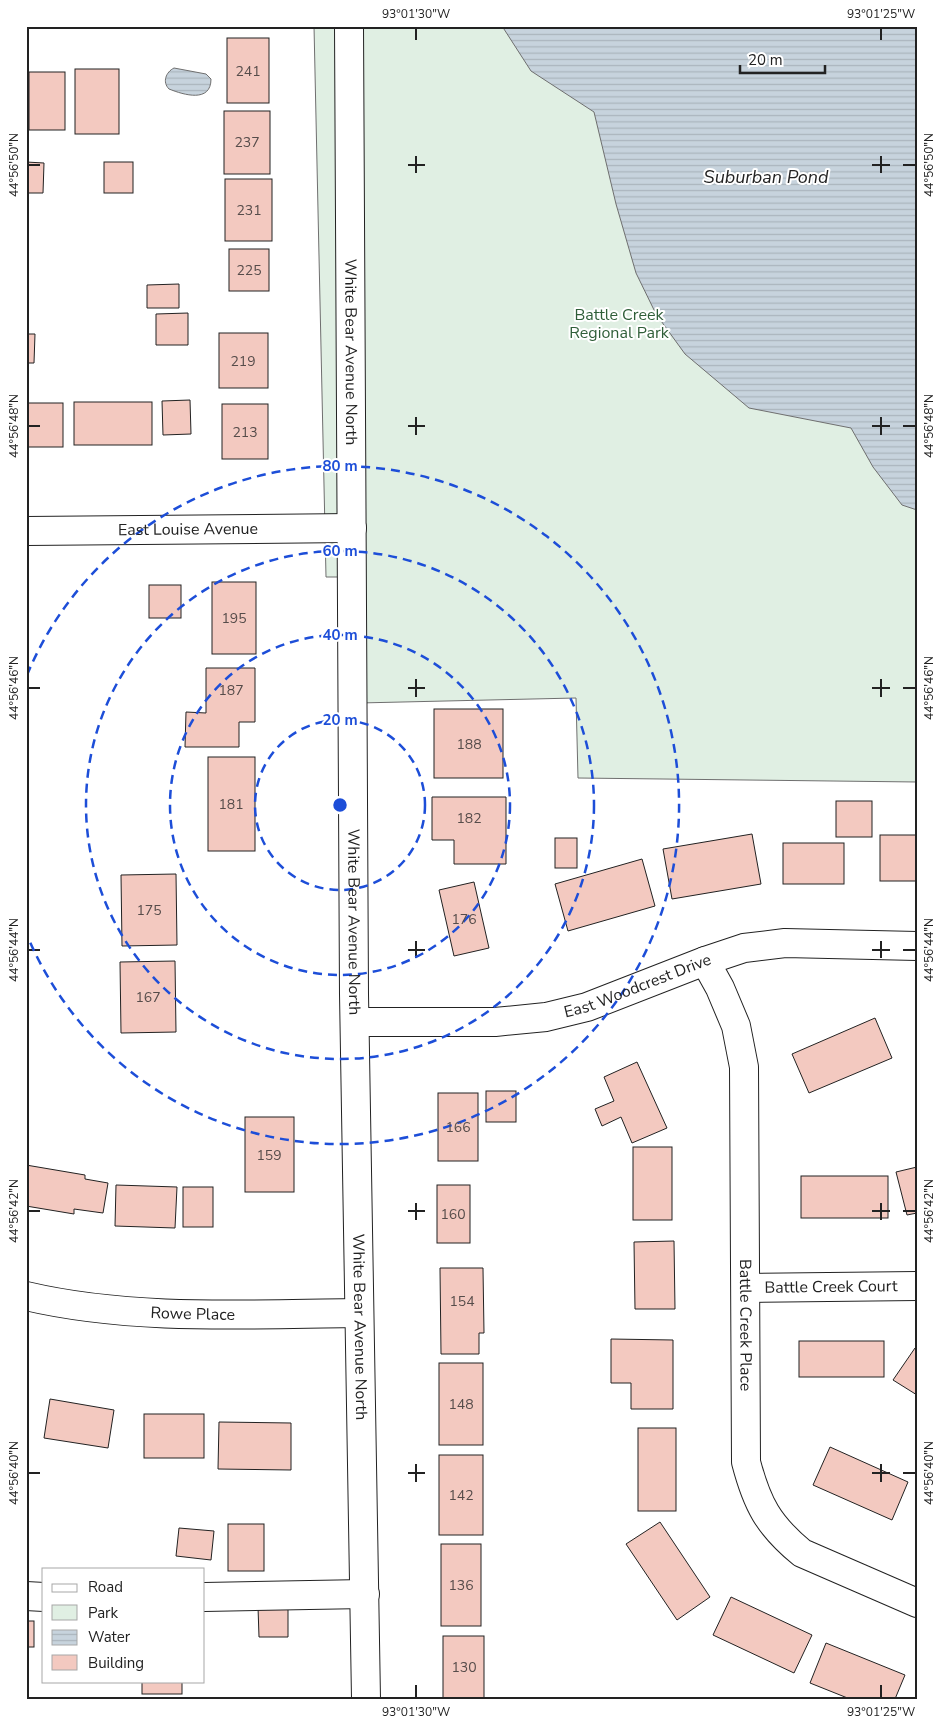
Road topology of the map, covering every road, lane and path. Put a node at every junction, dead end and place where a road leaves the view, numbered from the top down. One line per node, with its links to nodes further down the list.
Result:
1 (349, 26): 2 (street, White Bear Avenue North)
2 (352, 528): 3 (street, East Louise Avenue); 6 (street, White Bear Avenue North)
3 (26, 531)
4 (917, 946): 5 (street, East Woodcrest Drive)
5 (705, 961): 6 (street, East Woodcrest Drive); 8 (street, Battle Creek Place)
6 (355, 1022): 10 (street, White Bear Avenue North)
7 (917, 1286): 8 (street, Battle Creek Court)
8 (746, 1288): 15 (street, Battle Creek Place)
9 (26, 1296): 10 (street, Rowe Place)
10 (358, 1313): 11 (street, White Bear Avenue North)
11 (365, 1594): 14 (street); 16 (street, White Bear Avenue North)
12 (26, 1596): 13 (street)
13 (42, 1597)
14 (205, 1597)
15 (917, 1603)
16 (366, 1699)

